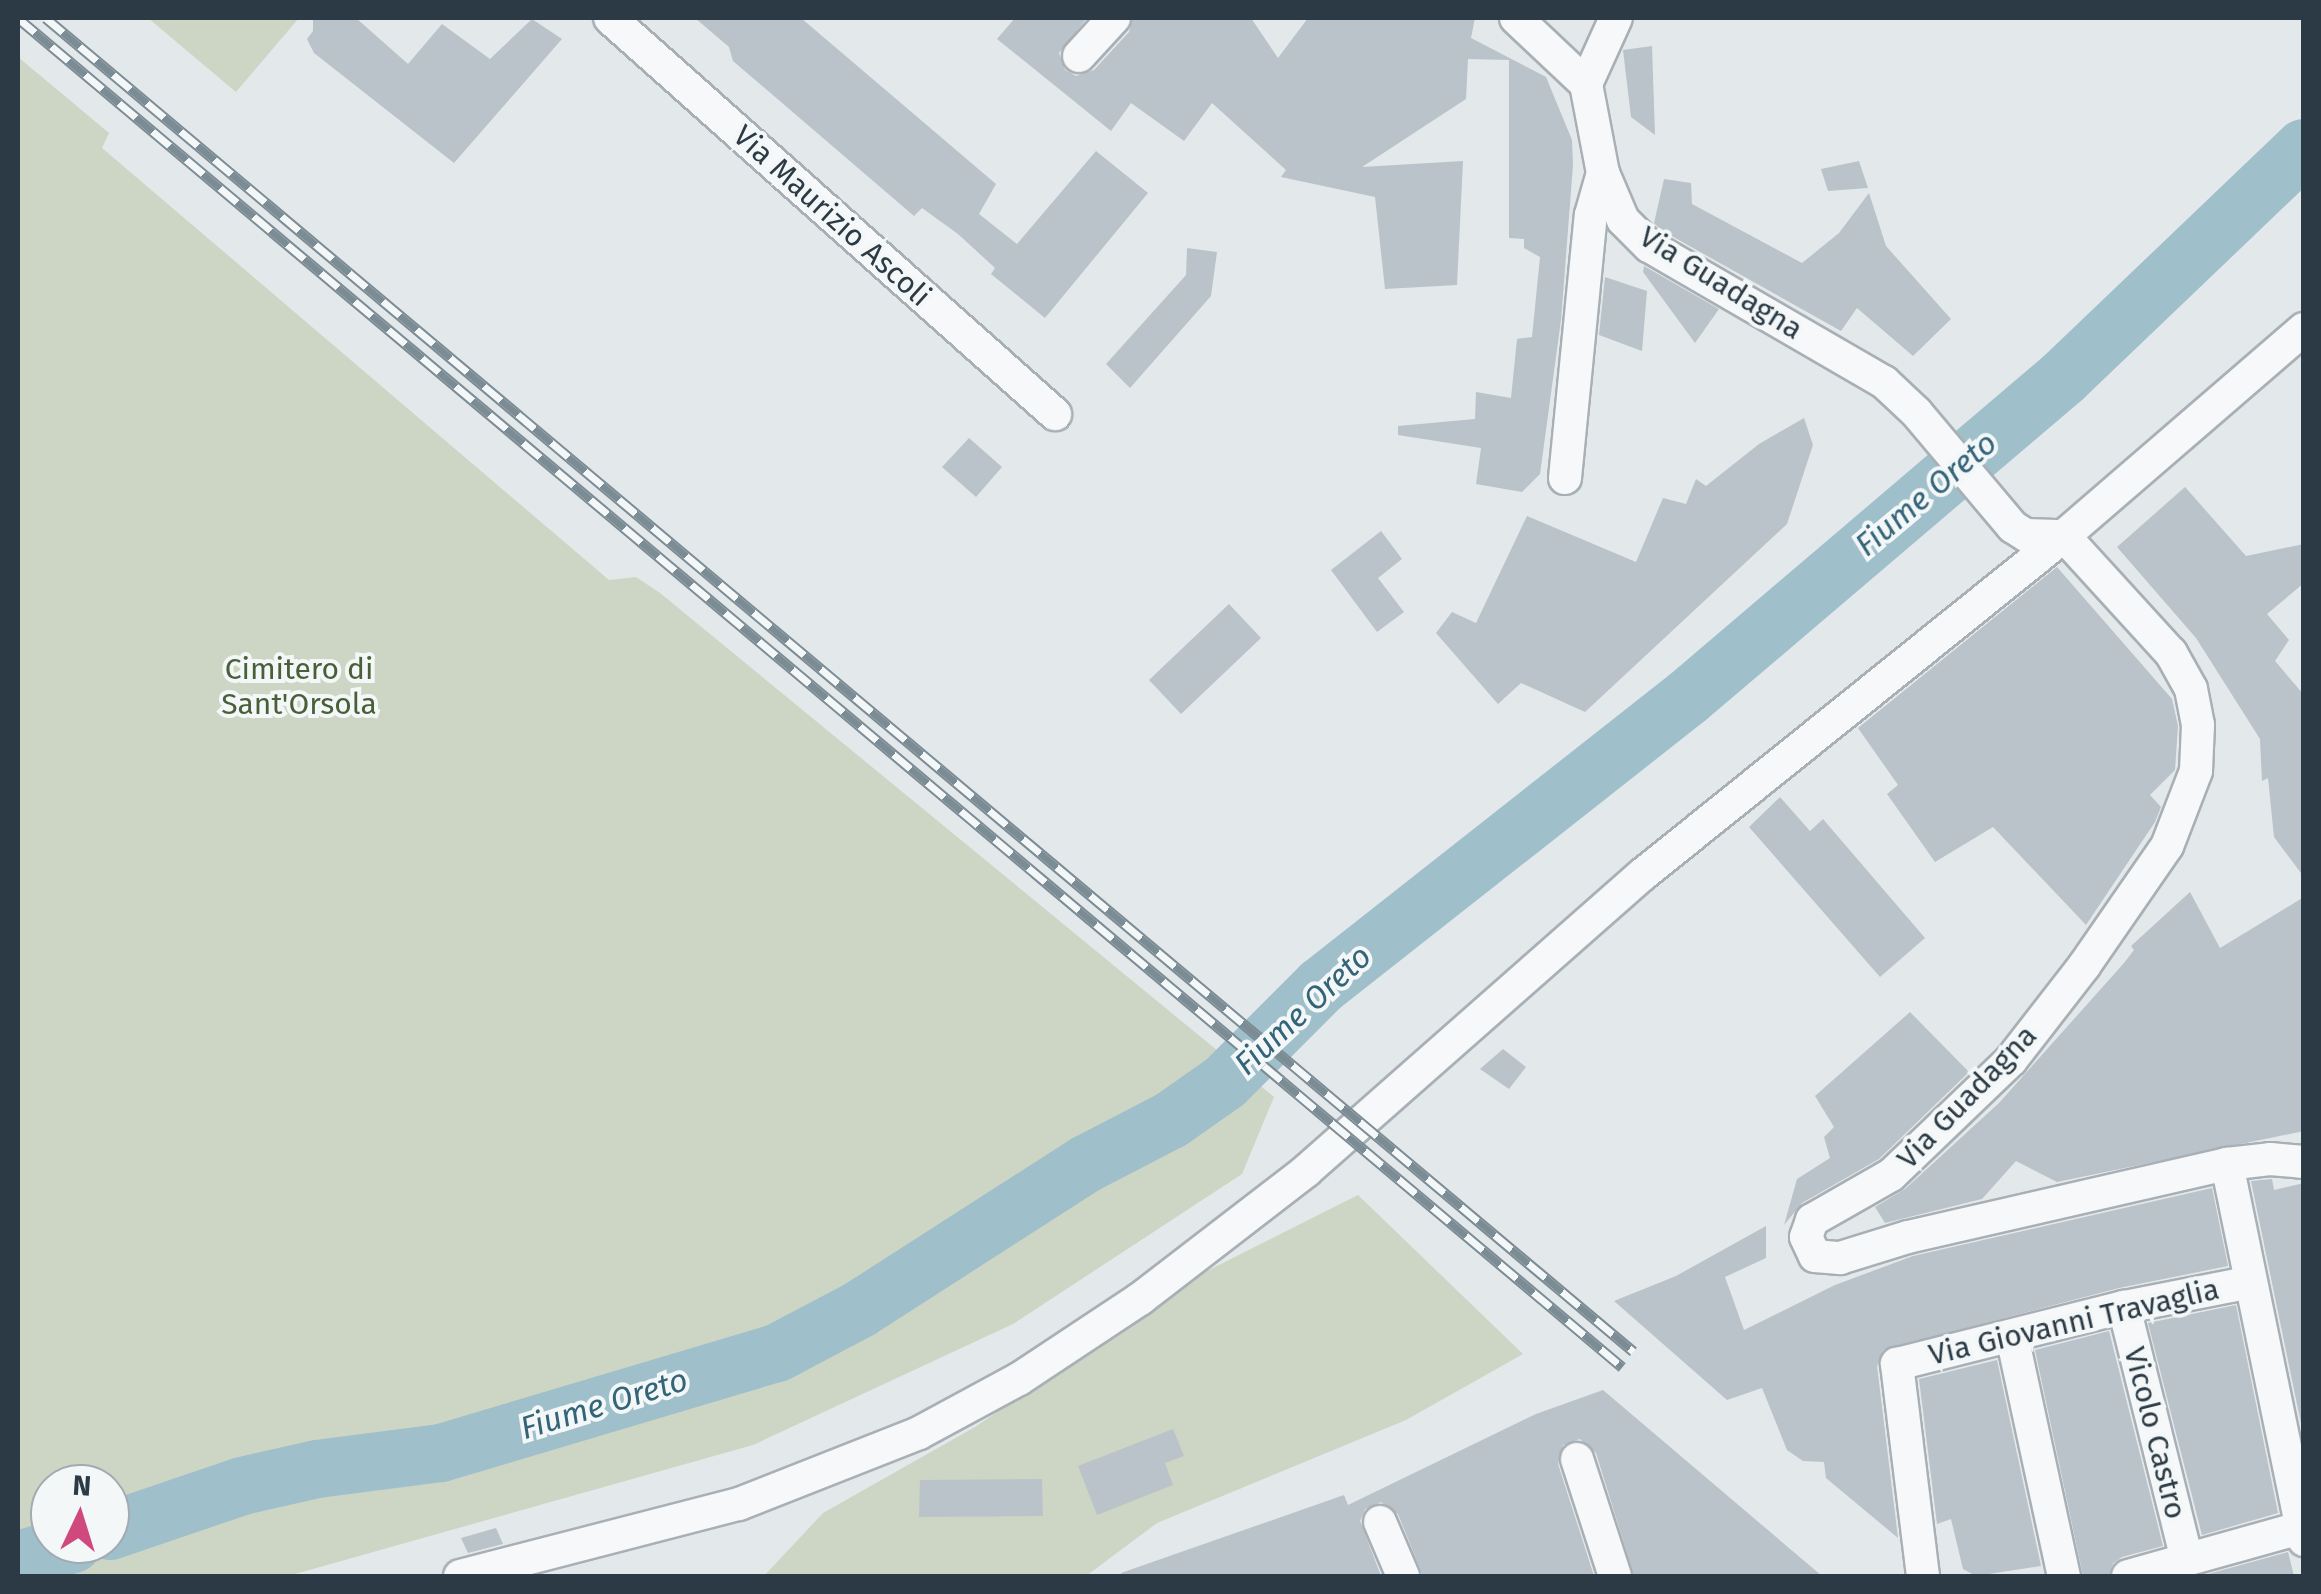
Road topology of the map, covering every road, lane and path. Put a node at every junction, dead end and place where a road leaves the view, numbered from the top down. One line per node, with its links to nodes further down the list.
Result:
1 (1114, 18): 5 (street)
2 (1516, 18): 6 (street)
3 (1616, 18): 6 (street)
4 (628, 23): 9 (street, Via Maurizio Ascoli)
5 (1078, 56)
6 (1586, 84): 7 (street, Via Guadagna)
7 (1604, 173): 10 (street); 11 (street, Via Guadagna)
8 (2304, 328): 11 (street)
9 (1055, 414)
10 (1564, 478)
11 (2064, 536): 13 (street, Via Guadagna); 21 (street)
12 (2304, 1162): 13 (street, Via Guadagna)
13 (2227, 1164): 14 (street)
14 (2251, 1282): 15 (street, Via Giovanni Travaglia); 19 (street)
15 (2124, 1306): 16 (street, Via Giovanni Travaglia); 20 (street, Vicolo Castro)
16 (2012, 1336): 24 (street, Via Giovanni Travaglia); 25 (street)
17 (1577, 1459): 23 (street)
18 (1380, 1522): 22 (street)
19 (2303, 1532): 20 (street)
20 (2187, 1560): 26 (street)
21 (460, 1576)
22 (1402, 1576)
23 (1616, 1576)
24 (1923, 1576)
25 (2064, 1576)
26 (2128, 1576)

